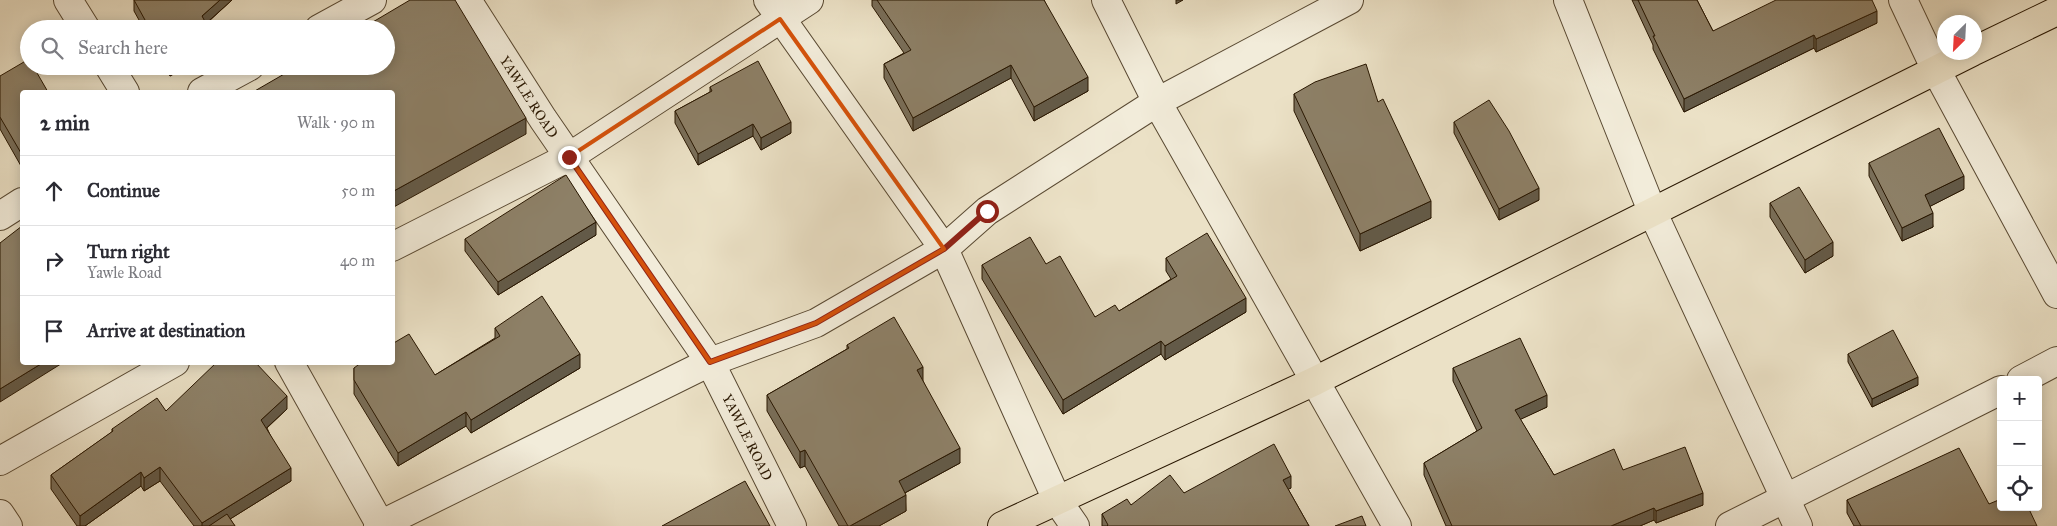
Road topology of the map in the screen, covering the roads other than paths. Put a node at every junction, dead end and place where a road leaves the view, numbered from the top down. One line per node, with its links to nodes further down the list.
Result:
1 (68, 0): 11 (street)
2 (372, 0): 12 (street)
3 (467, 0): 21 (street, YAWLE ROAD)
4 (809, 0): 9 (street)
5 (1106, 0): 20 (street)
6 (1349, 0): 20 (street)
7 (1568, 0): 23 (street)
8 (1903, 0): 15 (street)
9 (774, 10): 21 (street); 26 (street)
10 (2057, 11): 13 (highway)
11 (80, 20)
12 (335, 20)
13 (1982, 48)
14 (1957, 60): 15 (highway)
15 (1936, 70): 23 (highway); 27 (street)
16 (115, 75): 18 (street)
17 (233, 75): 19 (street)
18 (124, 90)
19 (206, 90)
20 (1157, 102): 26 (street); 33 (street)
21 (569, 157): 25 (street); 28 (street, YAWLE ROAD)
22 (20, 203): 24 (street)
23 (1652, 211): 33 (highway); 36 (street)
24 (0, 216)
25 (395, 245)
26 (944, 249): 28 (street); 37 (street)
27 (2057, 294)
28 (710, 362): 40 (street); 41 (street, YAWLE ROAD)
29 (2057, 362): 32 (street)
30 (170, 365): 35 (street)
31 (291, 365): 40 (street)
32 (2029, 376)
33 (1315, 380): 37 (highway); 44 (street)
34 (1997, 392): 36 (street)
35 (0, 461)
36 (1786, 499): 45 (street); 46 (street)
37 (1057, 500): 42 (highway); 43 (street)
38 (0, 514): 39 (street)
39 (8, 526)
40 (380, 526)
41 (792, 526)
42 (1002, 526)
43 (1075, 526)
44 (1397, 526)
45 (1730, 526)
46 (1798, 526)

